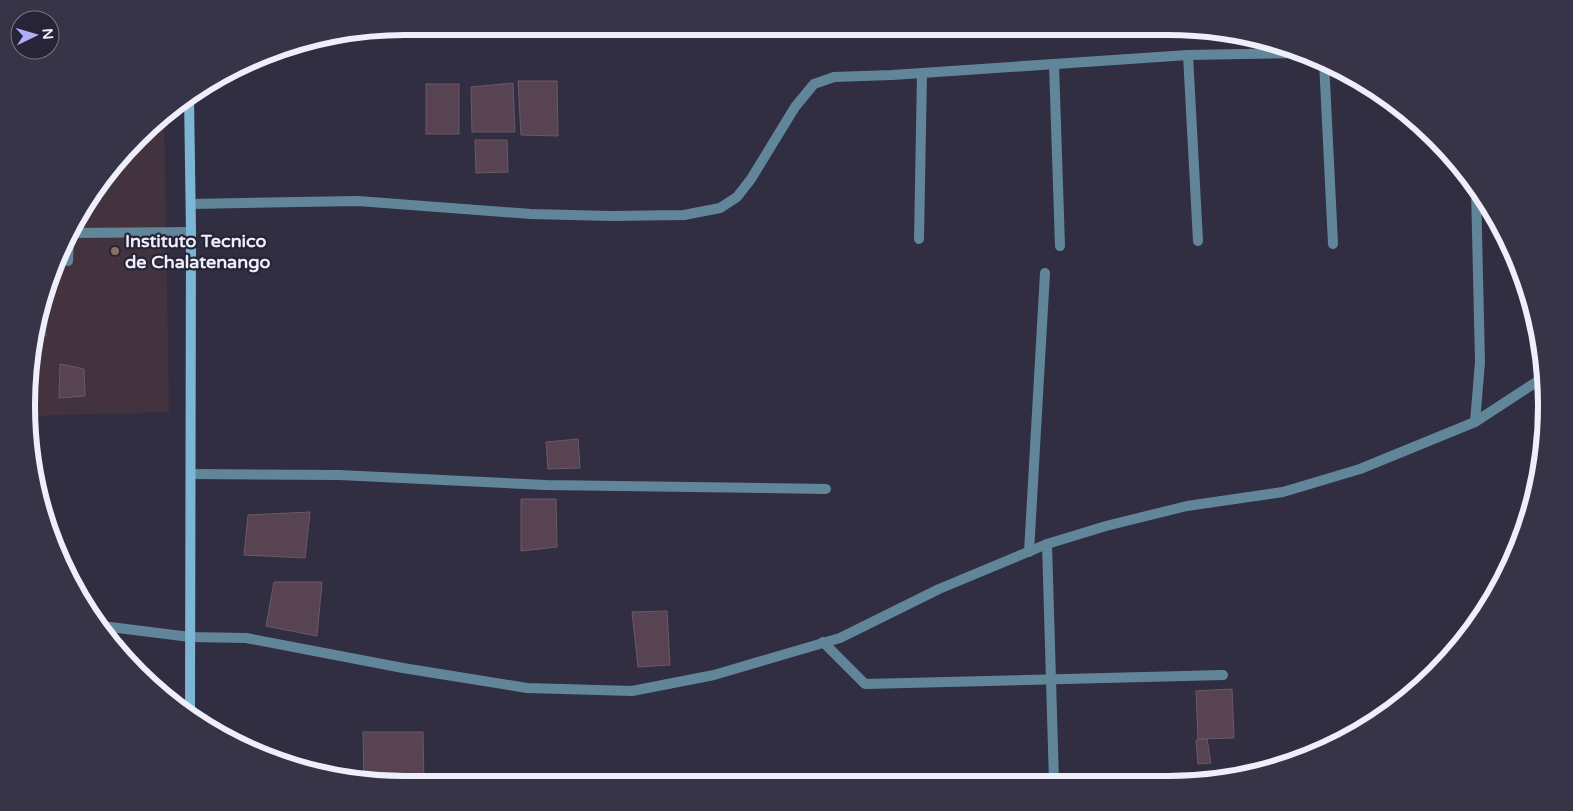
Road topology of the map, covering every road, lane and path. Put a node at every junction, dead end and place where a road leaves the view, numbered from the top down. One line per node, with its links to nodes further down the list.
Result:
1 (1281, 53): 2 (street)
2 (1188, 55): 3 (street); 12 (street)
3 (1054, 64): 5 (street); 14 (street)
4 (1324, 70): 13 (street)
5 (922, 73): 8 (street); 11 (street)
6 (189, 105): 8 (main road)
7 (1476, 200): 19 (street)
8 (191, 204): 9 (main road)
9 (191, 232): 10 (street); 20 (main road)
10 (78, 233)
11 (919, 239)
12 (1198, 241)
13 (1333, 244)
14 (1060, 246)
15 (69, 251): 16 (street)
16 (68, 261)
17 (1045, 274): 23 (street)
18 (1537, 382): 19 (street)
19 (1475, 422): 22 (street)
20 (192, 474): 21 (street); 25 (main road)
21 (826, 489)
22 (1047, 544): 23 (street); 28 (street)
23 (1029, 552): 26 (street)
24 (109, 627): 25 (street)
25 (190, 636): 26 (street); 29 (main road)
26 (824, 642): 28 (street)
27 (1223, 675): 28 (street)
28 (1051, 679): 30 (street)
29 (190, 706)
30 (1054, 776)

